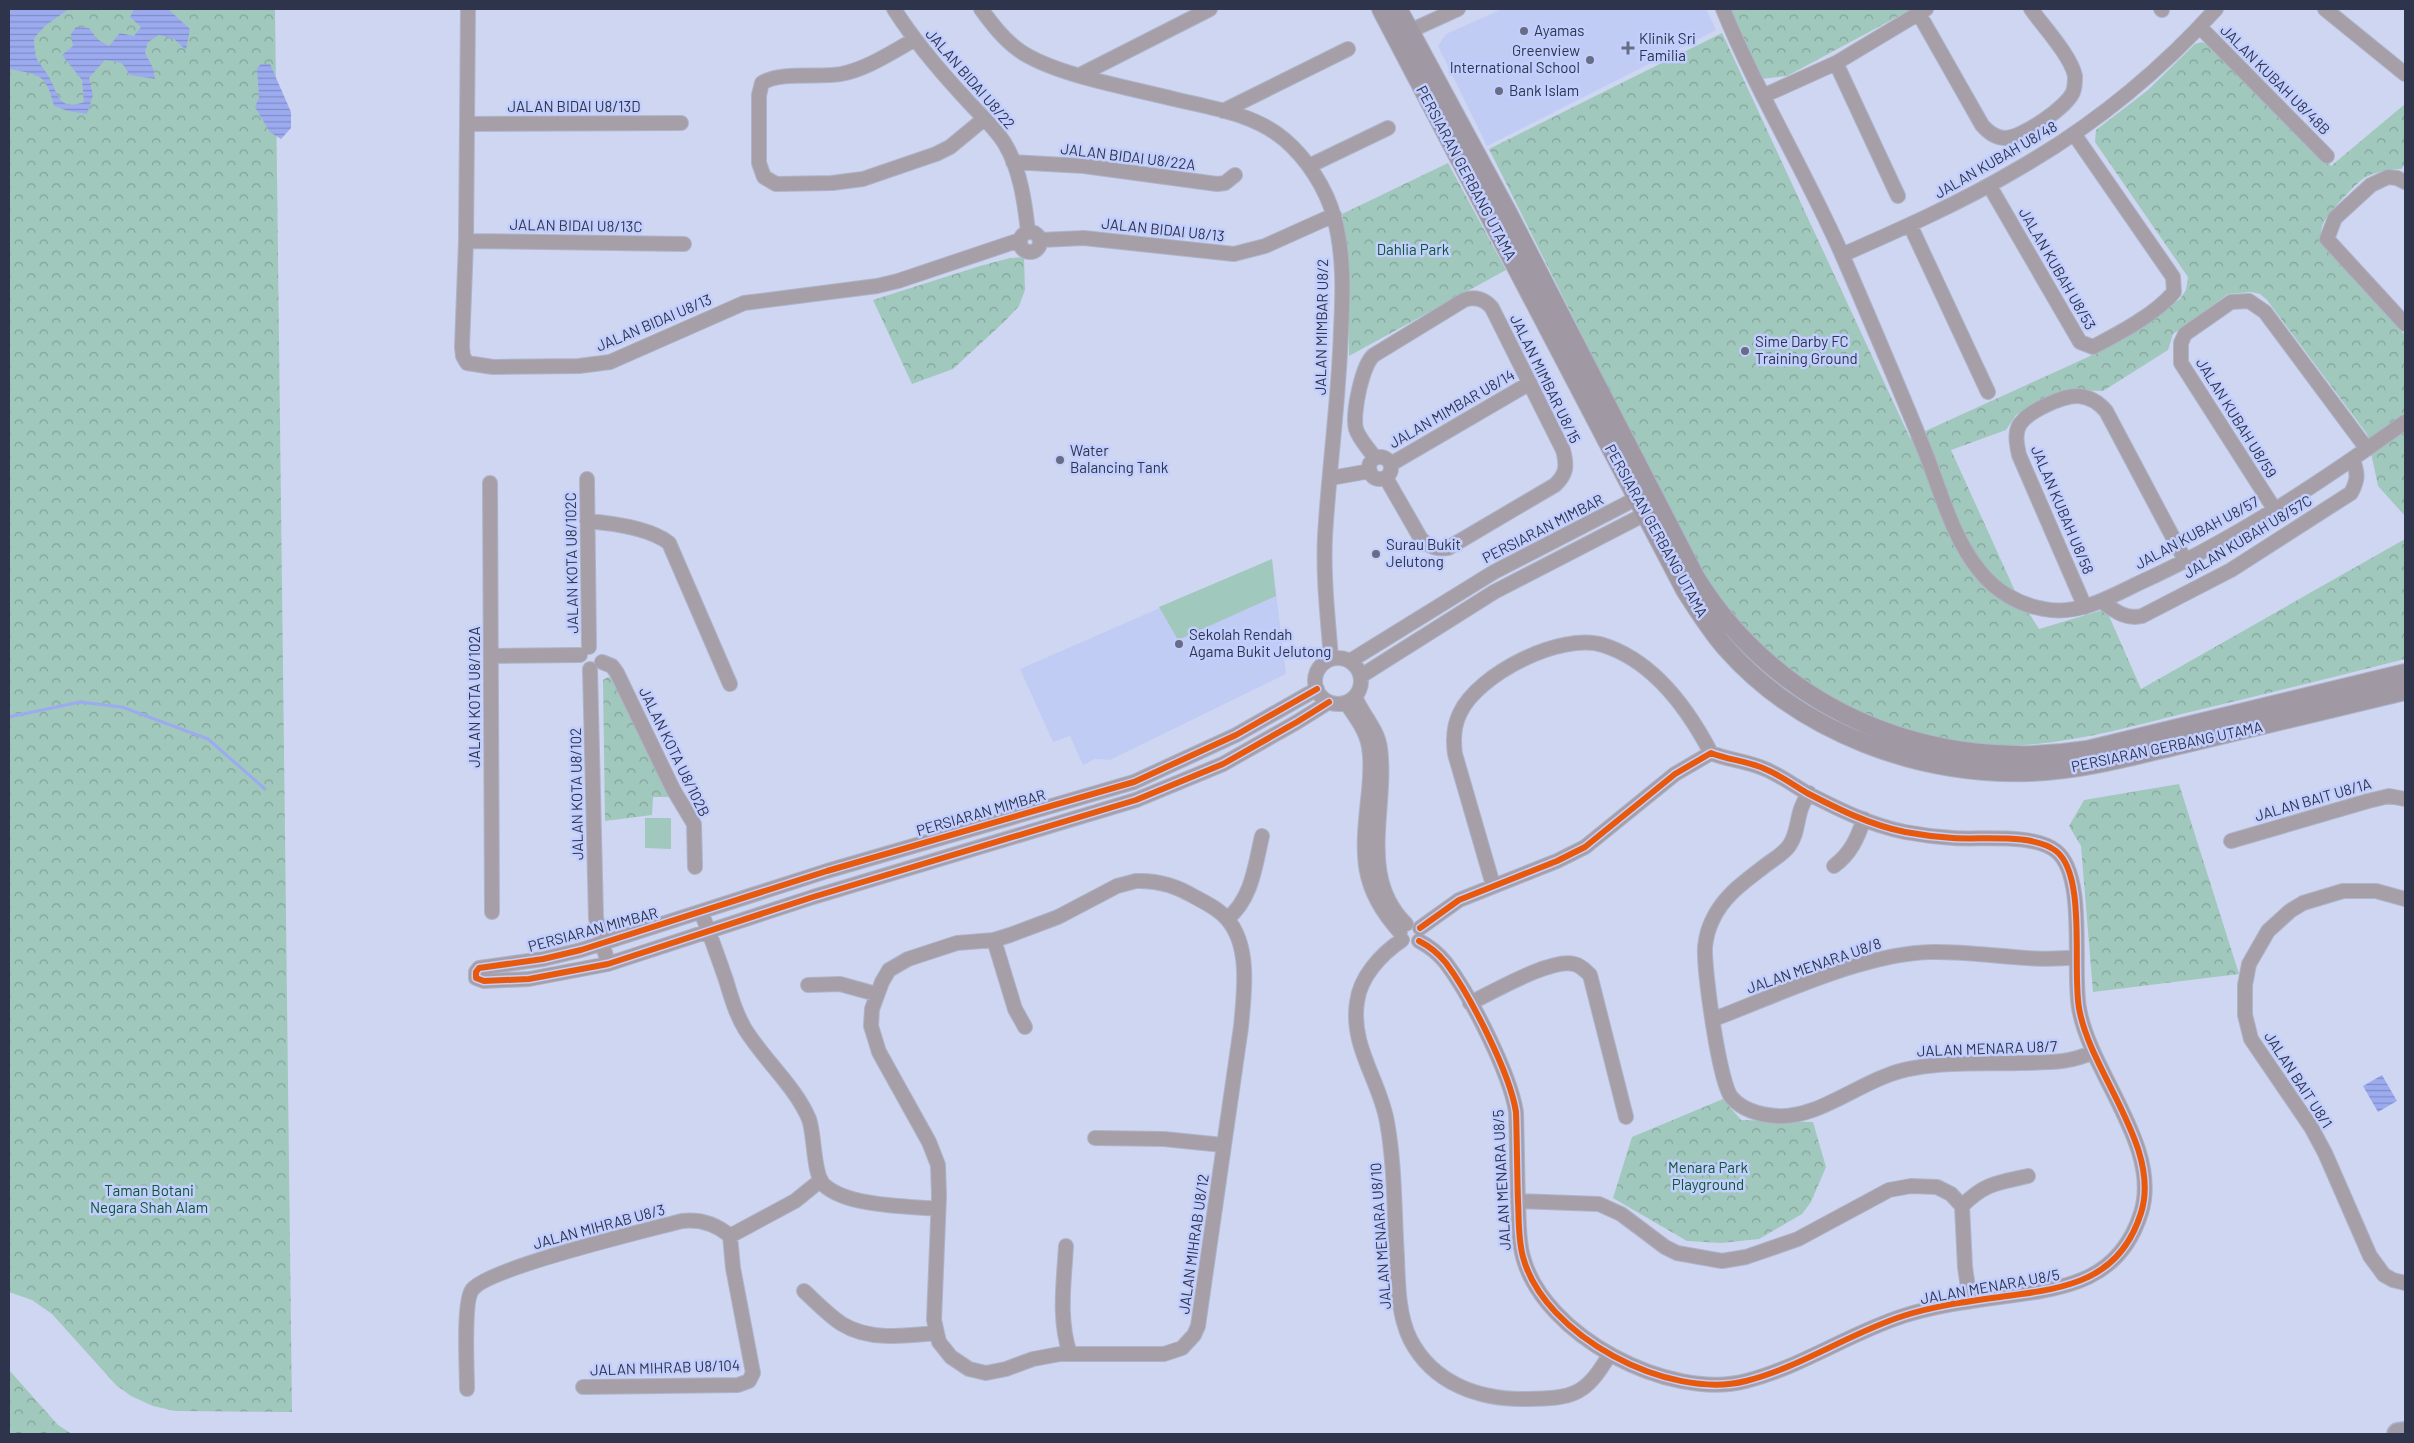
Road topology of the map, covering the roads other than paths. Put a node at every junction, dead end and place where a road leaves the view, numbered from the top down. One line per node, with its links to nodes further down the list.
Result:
1 (468, 9): 23 (street, JALAN BIDAI U8/13)
2 (894, 9): 15 (street, JALAN BIDAI U8/22)
3 (982, 9): 19 (street, JALAN MIMBAR U8/2)
4 (1210, 9): 19 (street)
5 (1381, 9): 14 (main road, PERSIARAN GERBANG UTAMA)
6 (1398, 9): 14 (main road, PERSIARAN GERBANG UTAMA)
7 (1458, 9): 14 (street)
8 (1723, 9): 20 (street, JALAN KUBAH U8/57)
9 (2031, 9): 12 (street)
10 (2216, 9): 13 (street, JALAN KUBAH U8/48)
11 (2325, 9): 18 (street)
12 (1923, 11): 17 (street)
13 (2200, 27): 26 (street, JALAN KUBAH U8/48); 27 (street, JALAN KUBAH U8/48B)
14 (1403, 34): 53 (main road, PERSIARAN GERBANG UTAMA)
15 (914, 40): 22 (street, JALAN BIDAI U8/22); 22 (street)
16 (1348, 49): 21 (street)
17 (1836, 63): 20 (street); 33 (street)
18 (2405, 74)
19 (1080, 75): 21 (street, JALAN MIMBAR U8/2)
20 (1763, 96): 40 (street, JALAN KUBAH U8/57)
21 (1223, 111): 29 (street, JALAN MIMBAR U8/2)
22 (984, 119): 28 (street, JALAN BIDAI U8/22)
23 (467, 124): 24 (street, JALAN BIDAI U8/13D); 38 (street, JALAN BIDAI U8/13)
24 (681, 124)
25 (1388, 128): 29 (street)
26 (2074, 134): 32 (street, JALAN KUBAH U8/48); 32 (street, JALAN KUBAH U8/53)
27 (2327, 156)
28 (1013, 162): 30 (street, JALAN BIDAI U8/22A); 36 (street, JALAN BIDAI U8/22)
29 (1309, 166): 34 (street, JALAN MIMBAR U8/2)
30 (1235, 175)
31 (2405, 182): 41 (street)
32 (1989, 185): 35 (street, JALAN KUBAH U8/48)
33 (1898, 196)
34 (1334, 215): 37 (street, JALAN BIDAI U8/13); 49 (street, JALAN MIMBAR U8/2)
35 (1910, 225): 40 (street, JALAN KUBAH U8/48); 43 (street)
36 (1024, 236): 37 (street); 37 (street); 38 (street, JALAN BIDAI U8/13)
37 (1041, 240)
38 (466, 241): 39 (street, JALAN BIDAI U8/13C)
39 (684, 244)
40 (1842, 255): 58 (street, JALAN KUBAH U8/57)
41 (2405, 324)
42 (1530, 383): 47 (street, JALAN MIMBAR U8/15); 48 (street, JALAN MIMBAR U8/14); 50 (street, JALAN MIMBAR U8/15)
43 (1988, 392)
44 (2405, 422): 45 (street, JALAN KUBAH U8/57)
45 (2367, 449): 46 (street, JALAN KUBAH U8/57); 54 (street, JALAN KUBAH U8/59)
46 (2353, 460): 54 (street, JALAN KUBAH U8/57); 57 (street, JALAN KUBAH U8/57C)
47 (1372, 464): 48 (street); 49 (street); 50 (street)
48 (1391, 464): 50 (street)
49 (1331, 478): 61 (street, JALAN MIMBAR U8/2)
50 (1386, 478)
51 (587, 479): 55 (street, JALAN KOTA U8/102C)
52 (490, 483): 60 (street, JALAN KOTA U8/102A)
53 (1648, 503): 62 (street, PERSIARAN MIMBAR); 64 (main road, PERSIARAN GERBANG UTAMA); 65 (street); 68 (main road, PERSIARAN GERBANG UTAMA)
54 (2275, 510): 56 (street, JALAN KUBAH U8/57)
55 (588, 520): 59 (street, JALAN KOTA U8/102C); 66 (street)
56 (2186, 562): 57 (street, JALAN KUBAH U8/57); 58 (street, JALAN KUBAH U8/58)
57 (2101, 601): 58 (street, JALAN KUBAH U8/57)
58 (2084, 607)
59 (585, 651): 60 (street); 63 (street); 63 (street)
60 (491, 656): 81 (street, JALAN KOTA U8/102A)
61 (1331, 659): 62 (street); 67 (street)
62 (1350, 661): 65 (street)
63 (596, 666): 78 (street, JALAN KOTA U8/102B); 88 (street, JALAN KOTA U8/102)
64 (2405, 673)
65 (1361, 676): 69 (street)
66 (730, 684)
67 (1317, 689): 70 (street); 82 (street, PERSIARAN MIMBAR)
68 (2405, 691)
69 (1350, 700): 70 (street); 85 (street)
70 (1329, 702): 84 (street, PERSIARAN MIMBAR)
71 (1711, 754): 72 (street, JALAN MENARA U8/5); 79 (street); 79 (street)
72 (1808, 793): 74 (street, JALAN MENARA U8/5); 94 (street, JALAN MENARA U8/7)
73 (2405, 799): 76 (street, JALAN BAIT U8/1A)
74 (1864, 819): 77 (street); 89 (street, JALAN MENARA U8/5)
75 (1262, 836): 83 (street)
76 (2231, 841)
77 (1834, 866)
78 (695, 867)
79 (1493, 885): 86 (street)
80 (2405, 899): 107 (street, JALAN BAIT U8/1)
81 (492, 912)
82 (701, 912): 84 (street); 88 (street, PERSIARAN MIMBAR)
83 (1227, 919): 87 (street, JALAN MIHRAB U8/12); 99 (street, JALAN MIHRAB U8/12)
84 (709, 931): 90 (street, PERSIARAN MIMBAR); 101 (street)
85 (1402, 932): 86 (street); 86 (street); 112 (street, JALAN MENARA U8/10)
86 (1419, 934): 93 (street, JALAN MENARA U8/5)
87 (994, 940): 92 (street, JALAN MIHRAB U8/12); 95 (street)
88 (602, 943): 90 (street, JALAN KOTA U8/102); 90 (street, PERSIARAN MIMBAR)
89 (2077, 957): 94 (street, JALAN MENARA U8/8); 96 (street, JALAN MENARA U8/5)
90 (608, 964)
91 (808, 985): 92 (street)
92 (876, 994): 104 (street, JALAN MIHRAB U8/12)
93 (1470, 1003): 97 (street); 102 (street, JALAN MENARA U8/5)
94 (1714, 1019): 96 (street, JALAN MENARA U8/7)
95 (1025, 1027)
96 (2093, 1052): 109 (street, JALAN MENARA U8/5)
97 (1626, 1117)
98 (1095, 1138): 99 (street)
99 (1223, 1145): 111 (street, JALAN MIHRAB U8/12)
100 (2028, 1176): 103 (street)
101 (820, 1180): 104 (street); 105 (street)
102 (1518, 1202): 103 (street); 112 (street, JALAN MENARA U8/5)
103 (1962, 1206): 109 (street)
104 (938, 1209): 110 (street, JALAN MIHRAB U8/12)
105 (730, 1236): 113 (street, JALAN MIHRAB U8/104); 114 (street, JALAN MIHRAB U8/3)
106 (1066, 1246): 111 (street)
107 (2405, 1283)
108 (804, 1291): 110 (street)
109 (1970, 1301): 112 (street, JALAN MENARA U8/5)
110 (937, 1333): 111 (street, JALAN MIHRAB U8/12)
111 (1070, 1354)
112 (1610, 1354)
113 (583, 1387)
114 (467, 1389)
115 (2405, 1433): 116 (highway)
116 (2398, 1434)

